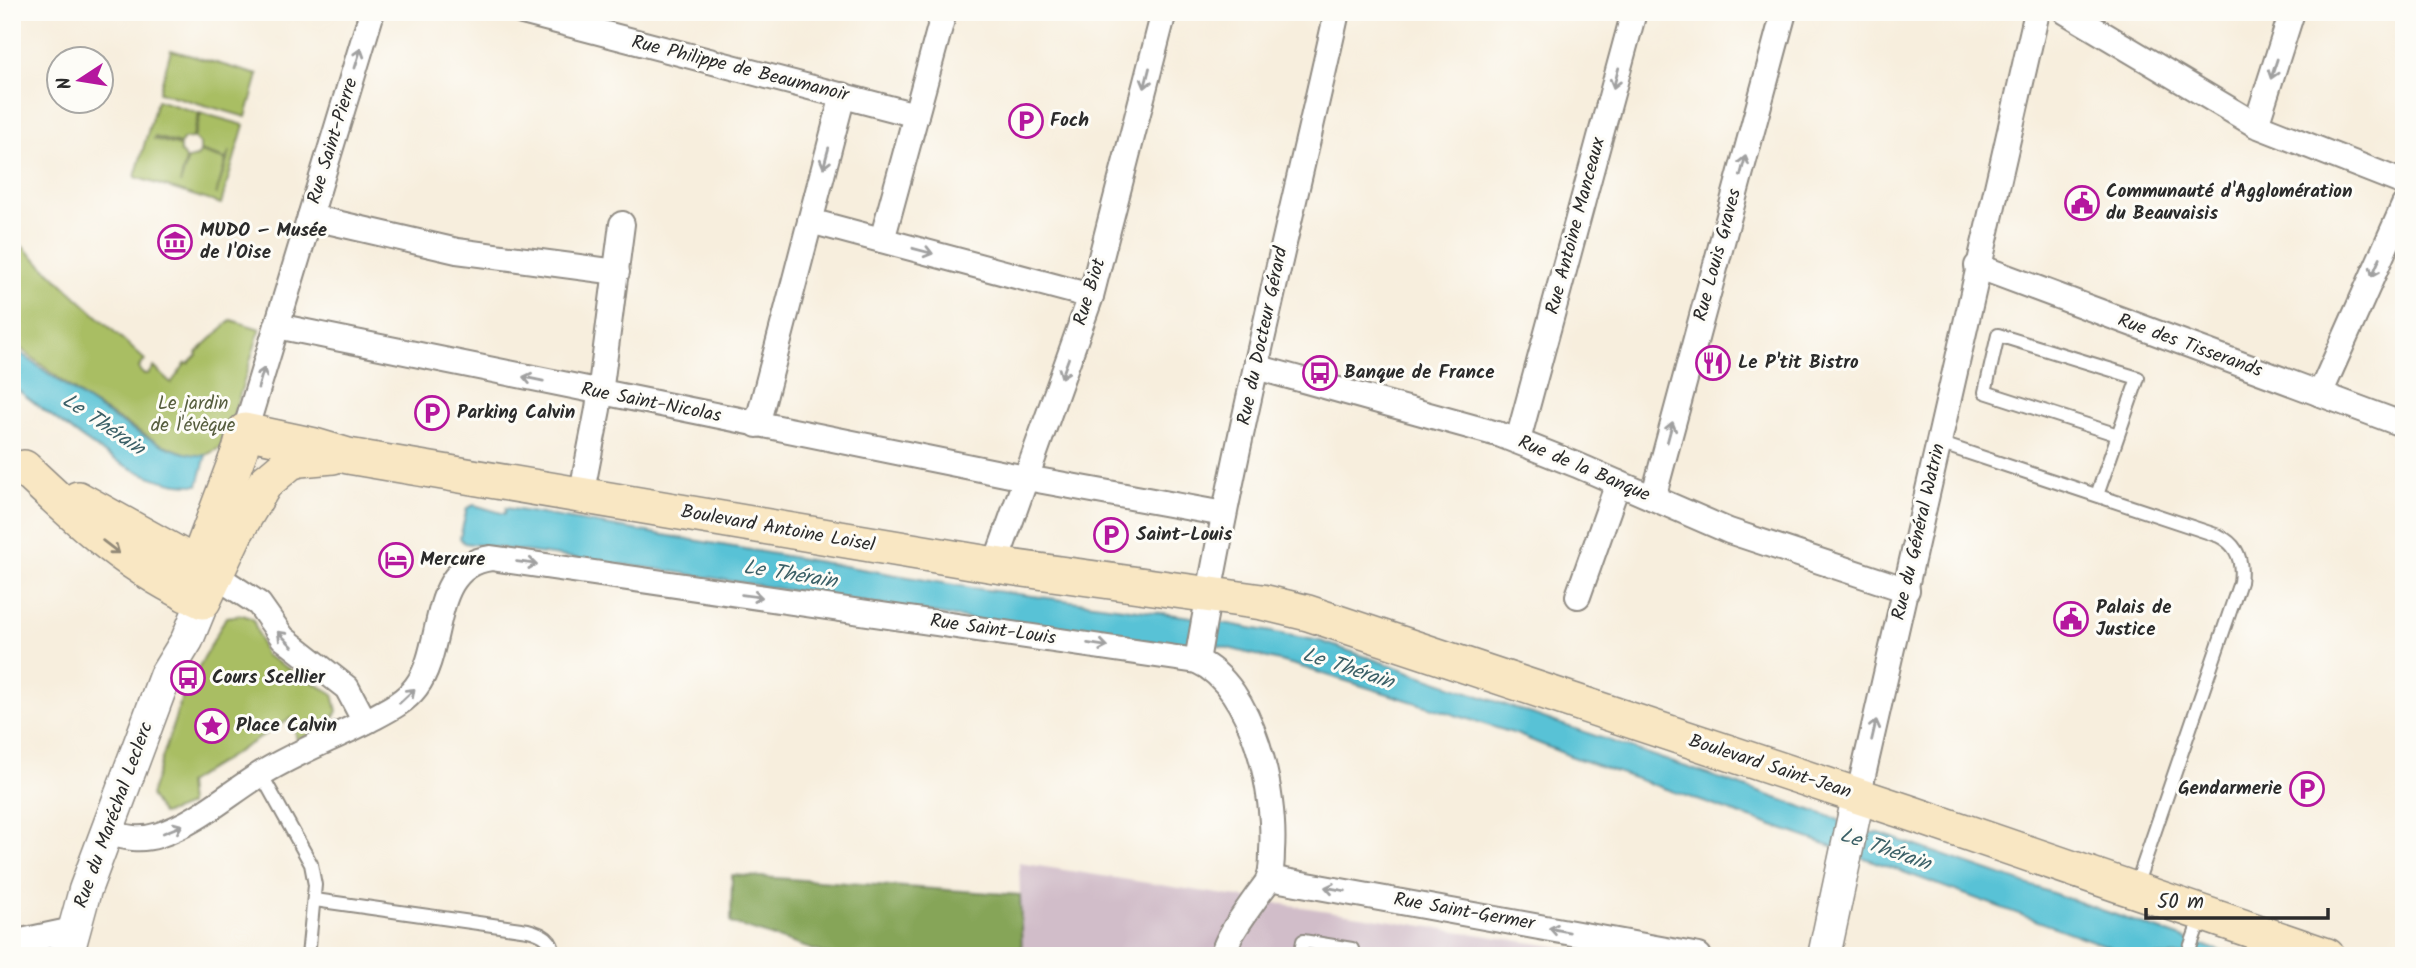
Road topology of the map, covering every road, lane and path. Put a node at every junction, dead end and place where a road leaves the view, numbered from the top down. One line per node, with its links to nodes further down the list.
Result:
1 (372, 12): 16 (street, Rue Saint-Pierre, one-way to 1)
2 (522, 12): 11 (street, Rue Philippe de Beaumanoir)
3 (944, 12): 12 (street)
4 (1164, 12): 22 (street, Rue Biot, one-way to 22)
5 (1337, 12): 24 (street, Rue du Docteur Gérard)
6 (1634, 12): 31 (street, Rue Antoine Manceaux, one-way to 31)
7 (1784, 12): 40 (street, Rue Louis Graves, one-way to 7)
8 (2036, 12): 20 (street, Rue du Général Watrin)
9 (2066, 12): 13 (street)
10 (2292, 12): 13 (street, one-way to 13)
11 (843, 95): 12 (street, Rue Philippe de Beaumanoir); 17 (street, one-way to 17)
12 (916, 116): 19 (street)
13 (2256, 125): 14 (street)
14 (2404, 183)
15 (2404, 205): 26 (street, one-way to 26)
16 (310, 217): 21 (street); 23 (street, Rue Saint-Pierre)
17 (810, 221): 19 (street); 27 (street)
18 (622, 224): 21 (street)
19 (882, 240): 22 (street, one-way to 22)
20 (1977, 266): 26 (street, Rue des Tisserands); 32 (street, Rue du Général Watrin)
21 (617, 272): 25 (street)
22 (1091, 296): 35 (street, Rue Biot, one-way to 35)
23 (277, 326): 25 (street, Rue Saint-Nicolas, one-way to 23); 29 (street, Rue Saint-Pierre, one-way to 23)
24 (1256, 367): 31 (street, Rue de la Banque); 41 (street, Rue du Docteur Gérard)
25 (600, 393): 27 (street, Rue Saint-Nicolas); 39 (street)
26 (2320, 394): 28 (street, Rue des Tisserands)
27 (757, 425): 35 (street, Rue Saint-Nicolas)
28 (2404, 425)
29 (245, 431): 33 (main road, Boulevard Antoine Loisel); 37 (main road, Rue Saint-Pierre); 43 (street, Rue Saint-Pierre)
30 (2118, 435): 30 (lane); 38 (lane)
31 (1518, 440): 36 (street, Rue de la Banque)
32 (1939, 443): 38 (lane); 46 (street, Rue du Général Watrin)
33 (348, 456): 39 (main road, Boulevard Antoine Loisel); 43 (main road, Boulevard Antoine Loisel)
34 (18, 464): 42 (main road); 45 (main road, one-way to 45)
35 (1026, 478): 41 (street, Rue Saint-Nicolas); 44 (street, Rue Biot)
36 (1618, 483): 40 (street, Rue de la Banque); 47 (street)
37 (224, 494): 42 (main road); 45 (main road, Rue Saint-Pierre)
38 (2098, 495): 55 (lane)
39 (581, 496): 44 (main road, Boulevard Antoine Loisel)
40 (1653, 498): 46 (street, Rue de la Banque)
41 (1224, 514): 48 (street, Rue du Docteur Gérard)
42 (132, 531): 45 (main road)
43 (235, 533): 45 (main road, Rue Saint-Pierre)
44 (995, 565): 48 (main road, Boulevard Antoine Loisel)
45 (201, 584): 50 (street, one-way to 45); 53 (street, Rue du Maréchal Leclerc)
46 (1907, 590): 52 (street, Rue du Général Watrin, one-way to 46)
47 (1578, 596)
48 (1206, 605): 49 (street, Rue du Docteur Gérard); 52 (main road, Boulevard Saint-Jean)
49 (1197, 660): 50 (street, Rue Saint-Louis, one-way to 49); 54 (street)
50 (365, 722): 51 (street)
51 (261, 774): 53 (street, one-way to 51); 56 (lane)
52 (1856, 806): 55 (main road, Boulevard Saint-Jean); 66 (street)
53 (108, 832): 59 (street, Rue du Maréchal Leclerc)
54 (1269, 878): 62 (street); 65 (street, Rue Saint-Germer, one-way to 54)
55 (2135, 890): 57 (main road, Boulevard Saint-Jean)
56 (315, 900): 60 (lane); 61 (lane)
57 (2199, 923): 67 (lane); 68 (main road, Boulevard Saint-Jean)
58 (12, 943): 59 (street)
59 (70, 943)
60 (308, 956)
61 (554, 956)
62 (1222, 956)
63 (1300, 956): 64 (lane)
64 (1351, 956)
65 (1699, 956)
66 (1824, 956)
67 (2187, 956)
68 (2327, 956)

